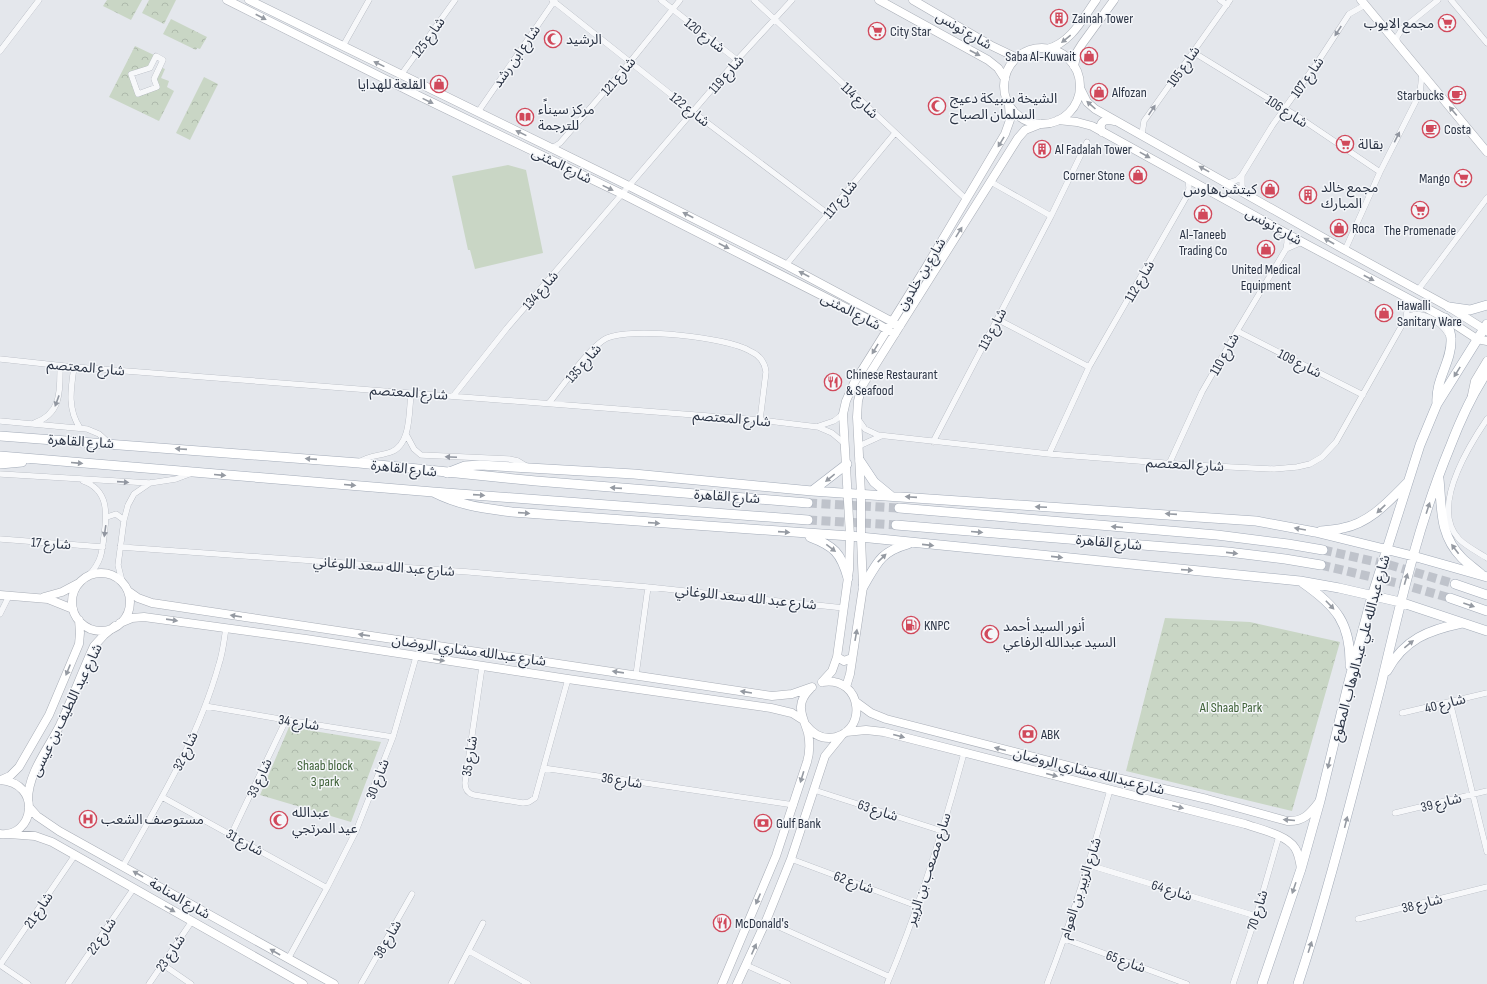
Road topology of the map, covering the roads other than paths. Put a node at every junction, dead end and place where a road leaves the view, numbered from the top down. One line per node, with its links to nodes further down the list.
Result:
1 (39, 0): 28 (street)
2 (227, 0): 60 (street, شارع المثنى, one-way to 60)
3 (249, 0): 26 (street, شارع المثنى)
4 (369, 0): 26 (street)
5 (455, 0): 36 (street, شارع 125)
6 (554, 0): 32 (street, شارع 122); 41 (street, شارع ابن رشد)
7 (660, 0): 20 (street, شارع 120)
8 (680, 0): 20 (street, شارع 121)
9 (754, 0): 21 (street, شارع 114)
10 (792, 0): 21 (street, شارع 119)
11 (879, 0): 23 (street, شارع تونس)
12 (913, 0): 22 (street, شارع تونس)
13 (1096, 0): 27 (street, one-way to 27)
14 (1114, 0): 33 (street)
15 (1220, 0): 18 (street)
16 (1438, 0): 24 (street)
17 (1451, 0): 25 (street)
18 (1229, 2): 29 (street, شارع 105)
19 (1363, 3): 24 (street); 40 (street, شارع 107, one-way to 40)
20 (673, 9): 31 (street, شارع 120); 32 (street, شارع 121)
21 (775, 19): 31 (street, شارع 119); 47 (street, شارع 114)
22 (958, 26): 23 (street); 30 (street, شارع تونس)
23 (946, 38): 37 (street, شارع تونس, one-way to 37)
24 (1397, 43): 35 (street)
25 (1487, 43)
26 (343, 46): 36 (street, شارع المثنى, one-way to 26)
27 (1046, 49): 30 (street); 33 (street)
28 (0, 51)
29 (1193, 52): 40 (street, شارع 106); 48 (street, شارع 105, one-way to 29)
30 (1017, 58): 37 (street)
31 (737, 60): 42 (street, شارع 119)
32 (630, 62): 42 (street, شارع 122); 50 (street, شارع 121)
33 (1074, 66): 38 (street)
34 (150, 68): 34 (street)
35 (1422, 74): 51 (street, one-way to 35); 52 (street, one-way to 35)
36 (401, 75): 41 (street, شارع المثنى)
37 (1005, 79): 39 (street)
38 (1080, 88): 43 (street); 44 (street, شارع تونس, one-way to 38)
39 (1010, 105): 45 (street); 63 (street, شارع بن خلدون, one-way to 63)
40 (1285, 109): 52 (street, شارع 106); 53 (street, شارع 107)
41 (478, 112): 50 (street, شارع المثنى, one-way to 41)
42 (693, 112): 57 (street, شارع 119); 64 (street, شارع 122)
43 (1058, 120): 45 (street); 46 (street, شارع تونس)
44 (1119, 122): 46 (street); 48 (street, شارع تونس)
45 (1040, 124): 55 (street, شارع بن خلدون)
46 (1102, 132): 54 (street, شارع تونس, one-way to 54)
47 (894, 133): 63 (street, شارع 114); 64 (street, شارع 117)
48 (1142, 134): 56 (street, شارع تونس, one-way to 48)
49 (1087, 142): 65 (street, شارع 113)
50 (552, 148): 57 (street, شارع المثنى)
51 (1487, 152)
52 (1380, 172): 69 (street)
53 (1242, 174): 56 (street, شارع 107); 59 (street)
54 (1188, 179): 58 (street, شارع تونس); 61 (street, شارع 112)
55 (991, 182): 65 (street); 80 (street, شارع بن خلدون, one-way to 55)
56 (1228, 183): 59 (street, شارع تونس)
57 (629, 186): 60 (street, شارع 134); 71 (street, شارع المثنى, one-way to 57)
58 (1205, 188): 61 (street); 66 (street, شارع تونس)
59 (1245, 193): 69 (street, شارع تونس, one-way to 59)
60 (622, 194): 82 (street, شارع المثنى, one-way to 82); 96 (street, شارع 134)
61 (1188, 194): 92 (street, شارع 112)
62 (1487, 198): 72 (street)
63 (966, 199): 79 (street, شارع بن خلدون)
64 (828, 214): 71 (street, شارع 117)
65 (1051, 216): 78 (street, شارع 113)
66 (1286, 233): 67 (street, شارع تونس); 68 (street)
67 (1302, 242): 68 (street); 70 (street, شارع تونس)
68 (1286, 249): 83 (street, شارع 110)
69 (1349, 252): 70 (street); 72 (street, شارع تونس)
70 (1327, 255): 73 (street, شارع تونس, one-way to 73)
71 (786, 265): 79 (street, شارع المثنى, one-way to 71)
72 (1418, 290): 75 (street, شارع تونس)
73 (1405, 296): 76 (street, شارع المعتصم); 77 (street, شارع تونس)
74 (1487, 305): 75 (main road)
75 (1449, 307): 81 (street, شارع تونس)
76 (1406, 318): 87 (street); 95 (street, شارع المعتصم)
77 (1445, 318): 85 (street, شارع تونس); 87 (main road)
78 (997, 319): 92 (street); 113 (street, شارع 113)
79 (892, 321): 80 (street, شارع المثنى); 82 (street, شارع بن خلدون)
80 (900, 326): 84 (street, شارع بن خلدون)
81 (1486, 328): 85 (main road, شارع عبدالله علي عبدالوهاب المطوع)
82 (886, 329): 84 (street, شارع المثنى); 100 (street, شارع بن خلدون, one-way to 100)
83 (1237, 331): 95 (street, شارع 109); 124 (street, شارع 110)
84 (895, 334): 101 (street, شارع بن خلدون)
85 (1477, 339): 86 (street, شارع تونس); 99 (main road, شارع عبدالله علي عبدالوهاب المطوع, one-way to 99)
86 (1487, 341)
87 (1451, 344): 99 (main road)
88 (0, 359): 90 (street, شارع المعتصم)
89 (1487, 361): 97 (street)
90 (60, 366): 91 (street, شارع المعتصم); 105 (street, one-way to 105)
91 (74, 367): 94 (street, شارع المعتصم); 107 (street)
92 (1089, 367): 117 (street, شارع 112)
93 (1487, 372): 97 (main road, شارع عبدالله علي عبدالوهاب المطوع)
94 (411, 393): 96 (street, شارع المعتصم); 110 (street)
95 (1363, 395): 124 (street, شارع المعتصم)
96 (454, 396): 98 (street, شارع المعتصم)
97 (1472, 396): 129 (main road, شارع عبدالله علي عبدالوهاب المطوع)
98 (549, 403): 103 (street, شارع المعتصم); 103 (street, شارع 135)
99 (1437, 404): 131 (main road, شارع عبدالله علي عبدالوهاب المطوع)
100 (843, 414): 106 (street, شارع المعتصم); 115 (street, شارع بن خلدون)
101 (857, 417): 111 (street, شارع المعتصم); 116 (street, شارع بن خلدون)
102 (1487, 419): 155 (street)
103 (760, 420): 106 (street, شارع المعتصم)
104 (0, 421): 105 (street)
105 (31, 424): 107 (street)
106 (818, 426): 115 (street, شارع المعتصم)
107 (80, 428): 114 (street)
108 (0, 432): 112 (main road)
109 (0, 436): 112 (main road, شارع القاهرة)
110 (407, 436): 121 (street); 125 (street, one-way to 110)
111 (883, 436): 113 (street, شارع المعتصم); 116 (street, شارع المعتصم)
112 (13, 437): 114 (main road, شارع القاهرة)
113 (933, 442): 117 (street, شارع المعتصم)
114 (109, 443): 121 (main road, شارع القاهرة, one-way to 114)
115 (845, 444): 123 (street, شارع بن خلدون)
116 (859, 446): 120 (street, شارع بن خلدون)
117 (1049, 454): 124 (street, شارع المعتصم)
118 (0, 456): 119 (main road, شارع القاهرة)
119 (38, 460): 122 (main road); 126 (main road, شارع القاهرة, one-way to 126)
120 (860, 461): 136 (street, شارع بن خلدون); 137 (main road)
121 (359, 463): 127 (main road, شارع القاهرة)
122 (0, 464)
123 (846, 464): 133 (main road, one-way to 133); 135 (street, شارع بن خلدون)
124 (1169, 464)
125 (530, 468): 127 (main road); 133 (main road)
126 (194, 473): 132 (street); 134 (main road, شارع القاهرة, one-way to 134)
127 (447, 473): 138 (main road, شارع القاهرة, one-way to 127)
128 (0, 474): 130 (street)
129 (1438, 474): 154 (main road, شارع عبدالله علي عبدالوهاب المطوع, one-way to 129); 158 (main road, one-way to 129)
130 (78, 479): 132 (street, one-way to 132); 140 (street)
131 (1409, 481): 144 (main road, one-way to 144); 153 (main road, شارع عبدالله علي عبدالوهاب المطوع)
132 (150, 483): 141 (street)
133 (812, 491): 135 (main road)
134 (432, 492): 142 (main road, شارع القاهرة, one-way to 142); 145 (main road, one-way to 145)
135 (848, 494): 136 (main road); 146 (street, شارع بن خلدون)
136 (861, 494): 137 (main road); 147 (street, شارع بن خلدون)
137 (891, 496): 144 (main road, one-way to 137)
138 (808, 503)
139 (899, 508): 152 (main road, شارع القاهرة, one-way to 139)
140 (107, 517): 141 (street); 150 (street, one-way to 150)
141 (124, 520): 151 (street)
142 (808, 520)
143 (896, 525): 156 (main road, شارع القاهرة, one-way to 156)
144 (1315, 532): 153 (main road)
145 (799, 534): 146 (main road); 159 (main road, one-way to 159)
146 (850, 536): 147 (main road); 159 (street, شارع بن خلدون)
147 (861, 538): 149 (main road); 165 (street, شارع بن خلدون)
148 (0, 539): 150 (street, شارع 17)
149 (912, 543): 161 (main road, one-way to 161); 165 (main road, one-way to 149)
150 (103, 547): 157 (street)
151 (120, 547): 160 (street); 164 (street, شارع عبد الله سعد اللوغاني)
152 (1323, 550)
153 (1387, 550): 154 (main road); 170 (main road, شارع عبدالله علي عبدالوهاب المطوع)
154 (1413, 556): 158 (main road); 173 (main road, شارع عبدالله علي عبدالوهاب المطوع, one-way to 154)
155 (1487, 558)
156 (1321, 565)
157 (89, 575): 160 (street); 162 (street)
158 (1485, 576)
159 (848, 578): 175 (street, شارع بن خلدون)
160 (122, 581): 166 (street)
161 (1300, 581): 170 (main road); 198 (main road, one-way to 198)
162 (80, 582): 171 (street); 176 (street)
163 (1455, 584): 168 (main road)
164 (648, 587): 175 (street, شارع عبد الله سعد اللوغاني); 195 (street)
165 (864, 587): 193 (street, شارع بن خلدون, one-way to 165)
166 (128, 591): 174 (street, شارع عبدالله مشاري الروضان); 182 (street)
167 (0, 595): 169 (street)
168 (1487, 595)
169 (9, 596): 171 (street); 178 (street)
170 (1372, 596): 173 (main road); 198 (main road, شارع عبدالله علي عبدالوهاب المطوع)
171 (37, 598): 176 (street)
172 (1450, 598): 177 (main road, one-way to 177)
173 (1400, 602): 181 (main road); 203 (main road, شارع عبدالله علي عبدالوهاب المطوع)
174 (158, 604): 179 (street); 183 (street, شارع عبدالله مشاري الروضان, one-way to 174)
175 (844, 608): 191 (street, شارع بن خلدون)
176 (73, 609): 180 (street)
177 (1487, 611)
178 (0, 614)
179 (154, 618): 182 (street, شارع عبدالله مشاري الروضان); 184 (street, شارع عبدالله مشاري الروضان, one-way to 184)
180 (78, 620): 182 (street); 189 (street, شارع عبد اللطيف بن عيسى)
181 (1463, 623): 186 (main road); 203 (main road, one-way to 181)
182 (118, 625): 192 (street, شارع عبد اللطيف بن عيسى)
183 (308, 627): 185 (street, شارع عبدالله مشاري الروضان); 187 (street)
184 (226, 628): 187 (street, شارع عبدالله مشاري الروضان); 210 (street, شارع 32)
185 (337, 631): 188 (street); 195 (street, شارع عبدالله مشاري الروضان, one-way to 185)
186 (1487, 631)
187 (306, 639): 188 (street, شارع عبدالله مشاري الروضان)
188 (331, 643): 190 (street, شارع عبدالله مشاري الروضان)
189 (75, 652): 192 (street); 221 (street, شارع عبد اللطيف بن عيسى, one-way to 221)
190 (416, 656): 194 (street, شارع عبدالله مشاري الروضان, one-way to 194); 218 (street, شارع 30)
191 (837, 657): 193 (street); 199 (street, شارع بن خلدون)
192 (89, 658): 224 (street, شارع عبد اللطيف بن عيسى)
193 (852, 658): 202 (street, شارع بن خلدون)
194 (482, 667): 196 (street, شارع عبدالله مشاري الروضان); 225 (street, شارع 35)
195 (636, 674): 197 (street, شارع عبدالله مشاري الروضان)
196 (568, 679): 205 (street, شارع عبدالله مشاري الروضان); 225 (street)
197 (678, 681): 200 (street, شارع عبدالله مشاري الروضان); 205 (street)
198 (1349, 681): 233 (main road, شارع عبدالله علي عبدالوهاب المطوع, one-way to 233)
199 (822, 682): 201 (street); 202 (street)
200 (697, 684): 206 (street, شارع عبدالله مشاري الروضان, one-way to 200); 207 (street)
201 (812, 687): 206 (street, شارع عبدالله مشاري الروضان); 215 (street)
202 (846, 687): 208 (street)
203 (1380, 687): 289 (main road, شارع عبدالله علي عبدالوهاب المطوع, one-way to 203)
204 (1487, 693): 209 (street, شارع 40)
205 (674, 694): 207 (street, شارع عبدالله مشاري الروضان)
206 (772, 696): 211 (street)
207 (692, 697): 211 (street, شارع عبدالله مشاري الروضان)
208 (856, 702): 214 (street, شارع عبدالله مشاري الروضان); 217 (street)
209 (1450, 702): 212 (street, شارع 40); 231 (street)
210 (205, 706): 213 (street, شارع 34); 232 (street, شارع 32)
211 (771, 708): 215 (street, شارع عبدالله مشاري الروضان)
212 (1402, 713)
213 (286, 720): 218 (street, شارع 34); 242 (street, شارع 33)
214 (890, 720): 216 (street); 220 (street, شارع عبدالله مشاري الروضان, one-way to 214)
215 (804, 723): 217 (street); 222 (street)
216 (884, 732): 217 (street, شارع عبدالله مشاري الروضان); 219 (street, شارع عبدالله مشاري الروضان, one-way to 219)
217 (845, 733): 223 (street)
218 (393, 737): 252 (street, شارع 30)
219 (964, 753): 226 (street, شارع عبدالله مشاري الروضان); 240 (street, سارع مصعب بن الزبير)
220 (1025, 756): 226 (street); 236 (street, شارع عبدالله مشاري الروضان)
221 (23, 760): 224 (street); 227 (street, شارع عبد اللطيف بن عيسى)
222 (807, 762): 223 (street); 235 (street, one-way to 235)
223 (822, 765): 228 (street)
224 (38, 767): 234 (street, شارع عبد اللطيف بن عيسى)
225 (543, 768): 235 (street, شارع 36)
226 (1022, 768): 229 (street, شارع عبدالله مشاري الروضان, one-way to 229)
227 (1, 780): 234 (street, شارع المنامة)
228 (814, 790): 240 (street, شارع 63); 247 (street)
229 (1110, 790): 238 (street, شارع عبدالله مشاري الروضان, one-way to 238); 248 (street, شارع الزبير بن العوام)
230 (1487, 790): 231 (street, شارع 39)
231 (1473, 794): 237 (street, شارع 39); 245 (street)
232 (162, 797): 242 (street, شارع 31); 249 (street, شارع 32)
233 (1320, 802): 236 (street, شارع عبدالله مشاري الروضان, one-way to 236); 250 (main road, شارع عبدالله علي عبدالوهاب المطوع)
234 (29, 804): 239 (street, شارع المنامة); 241 (street, شارع عبد اللطيف بن عيسى)
235 (794, 805): 281 (street, one-way to 281)
236 (1252, 811): 238 (street)
237 (1395, 813)
238 (1244, 824): 243 (street, شارع عبدالله مشاري الروضان)
239 (59, 831): 244 (street); 249 (street, شارع المنامة)
240 (942, 831): 255 (street, سارع مصعب بن الزبير)
241 (3, 835): 244 (street, شارع المنامة)
242 (231, 835): 252 (street, شارع 31)
243 (1279, 836): 250 (street, شارع عبدالله مشاري الروضان); 256 (street, شارع 70)
244 (52, 842): 246 (street, شارع المنامة)
245 (1487, 852)
246 (75, 855): 251 (street, شارع المنامة); 269 (street, شارع 21)
247 (791, 859): 255 (street, شارع 62); 259 (street)
248 (1089, 865): 256 (street, شارع 64); 264 (street, شارع الزبير بن العوام)
249 (123, 866): 261 (street, شارع المنامة, one-way to 249)
250 (1301, 869): 288 (main road, شارع عبدالله علي عبدالوهاب المطوع, one-way to 288)
251 (134, 888): 258 (street, شارع المنامة, one-way to 258); 273 (street, شارع 22)
252 (327, 888): 267 (street, شارع 30)
253 (1487, 888): 257 (street, شارع 38)
254 (412, 894): 278 (street, شارع 38)
255 (917, 906): 271 (street, سارع مصعب بن الزبير)
256 (1256, 916): 287 (street, شارع 70)
257 (1358, 919)
258 (192, 921): 263 (street, شارع المنامة); 268 (street, شارع 23)
259 (766, 921): 270 (street, one-way to 259); 271 (street)
260 (483, 923): 266 (street)
261 (233, 928): 262 (street, شارع المنامة); 263 (street)
262 (251, 938): 265 (street); 267 (street, شارع المنامة, one-way to 262)
263 (224, 939): 265 (street, شارع المنامة)
264 (1065, 939): 285 (street, شارع الزبير بن العوام); 286 (street, شارع 65)
265 (244, 950): 276 (street, شارع المنامة)
266 (469, 951): 279 (street); 280 (street)
267 (288, 959): 277 (street, شارع المنامة)
268 (162, 964): 274 (street, شارع 23); 275 (street)
269 (0, 965): 272 (street)
270 (746, 965): 282 (street); 283 (street)
271 (890, 977): 284 (street, سارع مصعب بن الزبير)
272 (28, 984)
273 (68, 984)
274 (149, 984)
275 (191, 984)
276 (304, 984)
277 (334, 984)
278 (361, 984)
279 (451, 984)
280 (528, 984)
281 (722, 984)
282 (737, 984)
283 (788, 984)
284 (887, 984)
285 (1047, 984)
286 (1187, 984)
287 (1233, 984)
288 (1262, 984)
289 (1298, 984)

